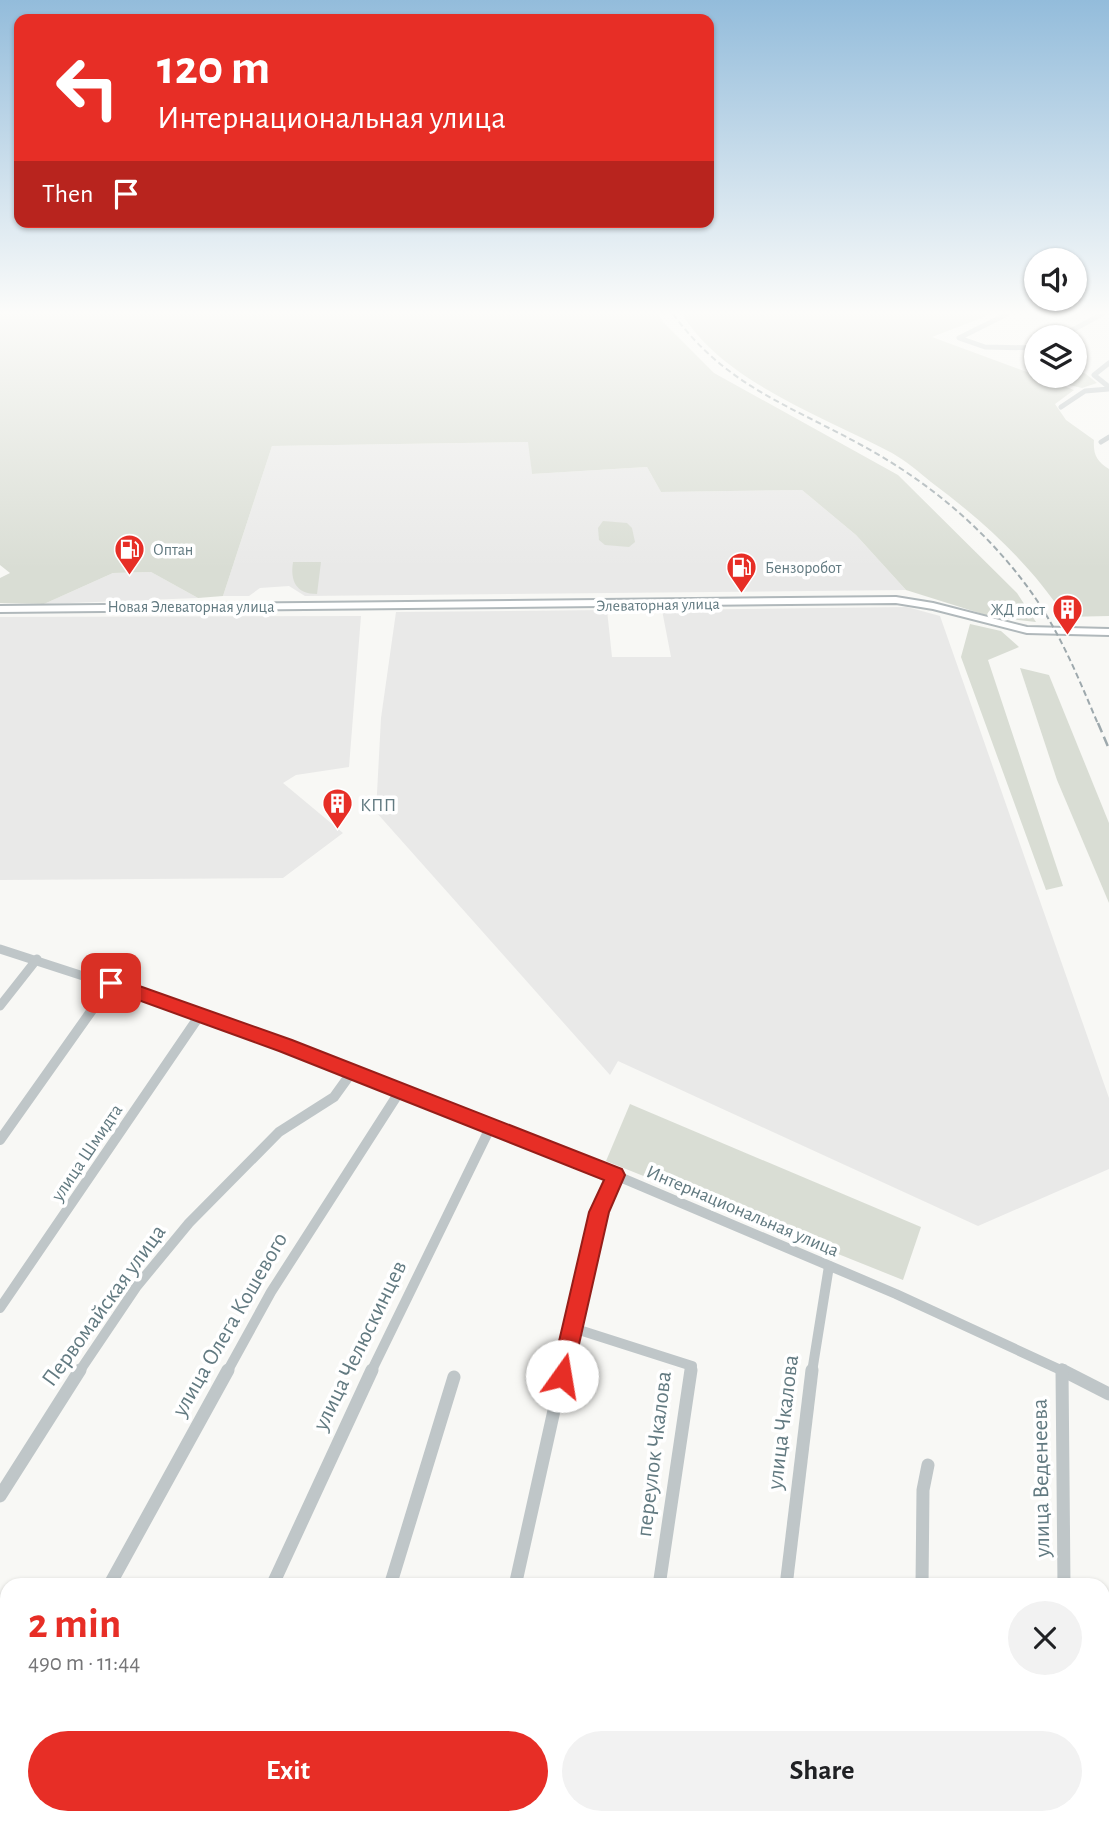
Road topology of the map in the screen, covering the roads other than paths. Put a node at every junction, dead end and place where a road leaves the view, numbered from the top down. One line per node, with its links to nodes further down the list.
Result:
1 (1072, 399): 2 (street)
2 (1061, 407)
3 (1109, 437): 4 (street)
4 (1101, 442)
5 (383, 604): 6 (main road, Новая Элеваторная улица); 7 (main road, Элеваторная улица)
6 (0, 609)
7 (1109, 632)
8 (0, 949): 9 (street, Интернациональная улица)
9 (37, 959): 10 (street, Интернациональная улица); 11 (street)
10 (111, 983): 12 (street, Интернациональная улица); 16 (street)
11 (0, 1006)
12 (200, 1015): 13 (street, Интернациональная улица); 19 (street, улица Шмидта)
13 (352, 1072): 14 (street, Интернациональная улица); 25 (street, Первомайская улица)
14 (400, 1091): 15 (street, Интернациональная улица); 26 (street, улица Олега Кошевого)
15 (491, 1126): 17 (street, Интернациональная улица); 27 (street, улица Челюскинцев)
16 (0, 1140)
17 (615, 1175): 18 (street, Интернациональная улица); 20 (street)
18 (829, 1266): 21 (street, Интернациональная улица); 31 (street, улица Чкалова)
19 (0, 1308)
20 (573, 1328): 29 (street); 30 (street, переулок Чкалова)
21 (1062, 1369): 23 (street, Интернациональная улица); 33 (street, улица Веденеева)
22 (454, 1377): 28 (street)
23 (1109, 1394)
24 (928, 1465): 32 (street)
25 (0, 1496)
26 (113, 1578)
27 (276, 1578)
28 (392, 1578)
29 (517, 1578)
30 (660, 1578)
31 (787, 1578)
32 (922, 1578)
33 (1064, 1578)

